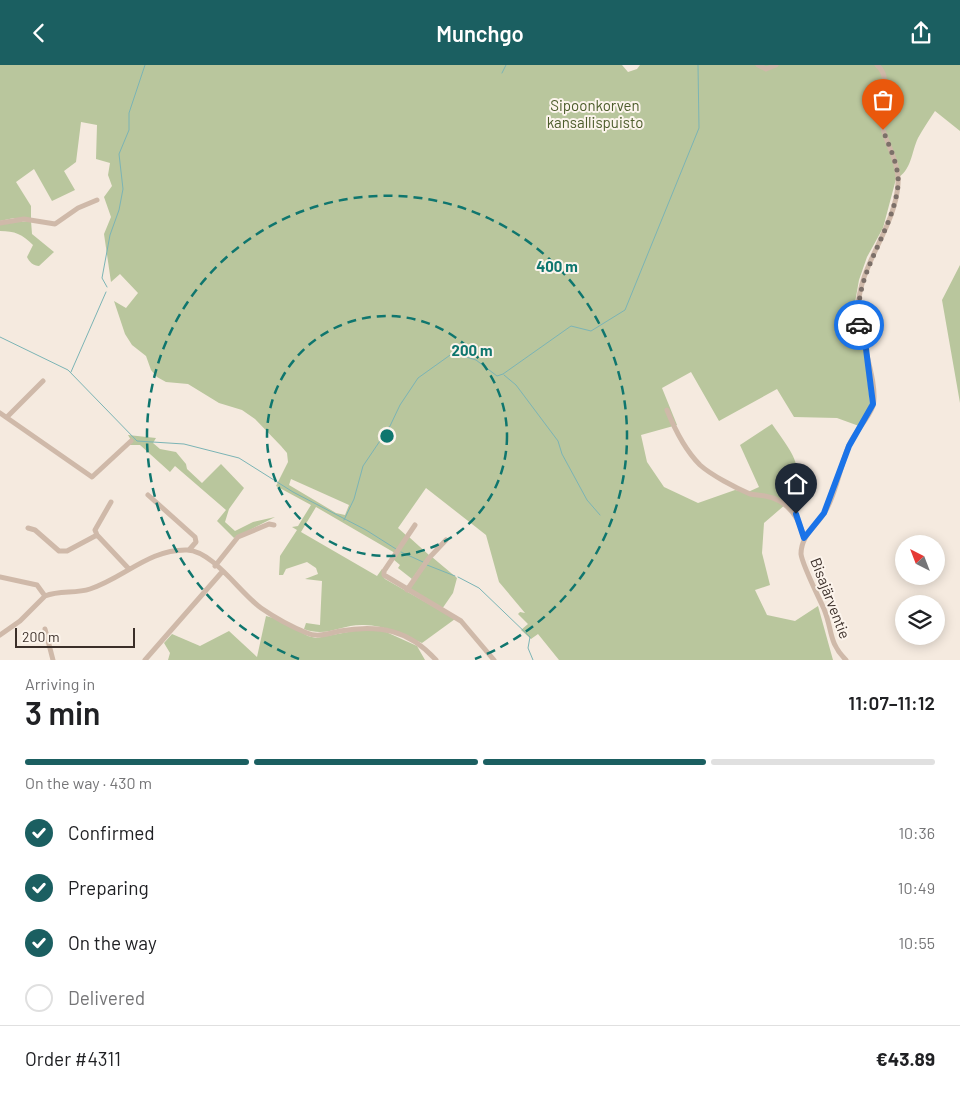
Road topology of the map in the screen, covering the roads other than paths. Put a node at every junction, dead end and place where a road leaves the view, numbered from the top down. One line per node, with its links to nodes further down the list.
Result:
1 (758, 65): 2 (street)
2 (776, 65)
3 (876, 65): 17 (street)
4 (97, 200): 5 (street)
5 (0, 223)
6 (43, 381): 9 (street)
7 (667, 410): 17 (street, Bisajärventie)
8 (0, 413): 9 (street)
9 (6, 417): 10 (street)
10 (131, 441)
11 (148, 495): 19 (street)
12 (111, 502): 16 (street)
13 (274, 525): 20 (street)
14 (415, 525): 24 (street)
15 (28, 528): 16 (street)
16 (97, 535): 21 (street)
17 (804, 538): 32 (street, Bisajärventie)
18 (446, 540): 24 (street)
19 (189, 550): 20 (street); 21 (street)
20 (215, 566): 22 (street)
21 (129, 569): 25 (street)
22 (222, 572): 29 (street); 30 (street)
23 (0, 577): 25 (street)
24 (407, 590): 31 (street)
25 (45, 596): 27 (street)
26 (45, 629): 28 (street)
27 (0, 635)
28 (53, 660)
29 (145, 660)
30 (436, 660)
31 (494, 660)
32 (846, 660)

